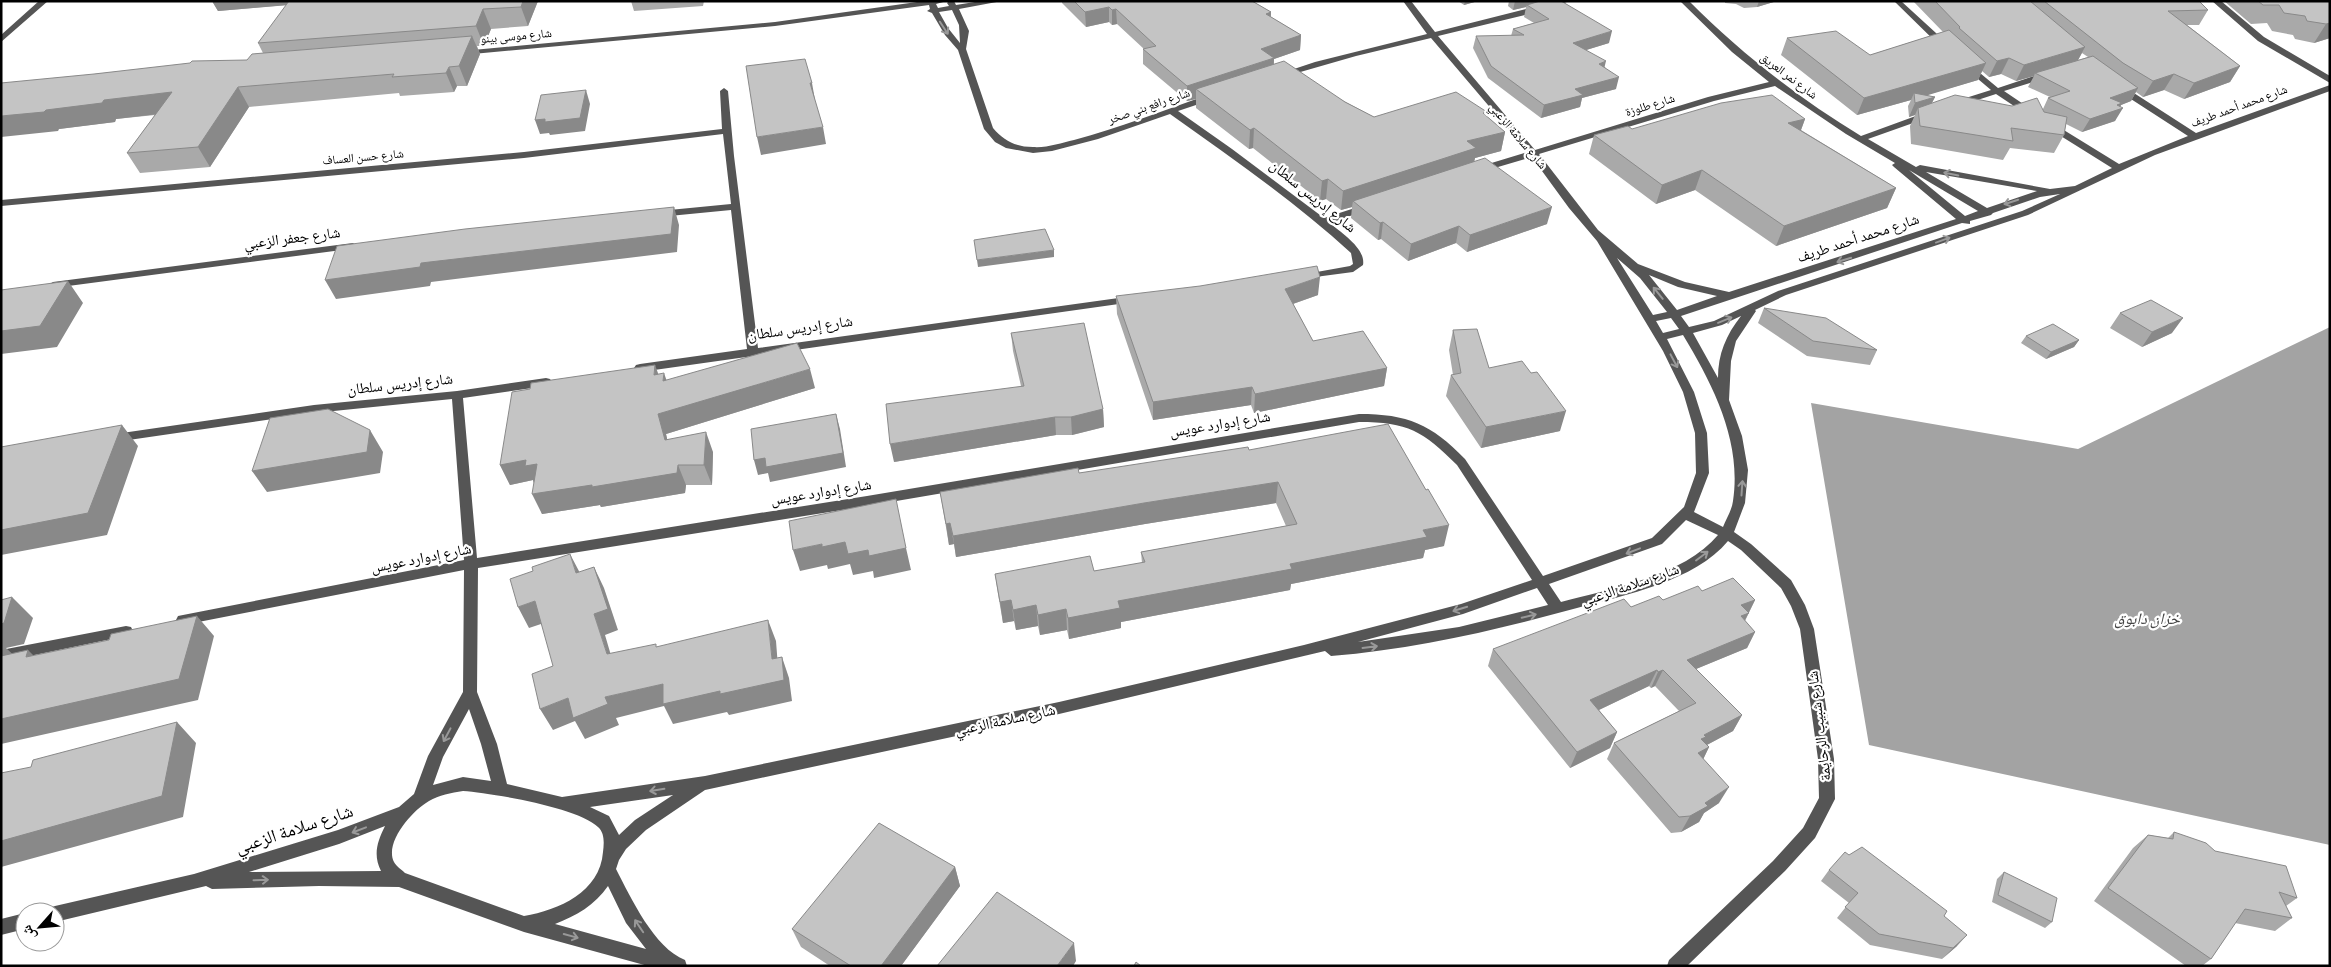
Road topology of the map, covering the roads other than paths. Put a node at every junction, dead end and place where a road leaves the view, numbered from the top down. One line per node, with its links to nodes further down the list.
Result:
1 (44, 1): 12 (street)
2 (943, 1): 10 (street)
3 (1407, 1): 11 (street, شارع سلامة الزعبي)
4 (1566, 1): 11 (street)
5 (1684, 1): 21 (street, شارع نمر العريق)
6 (2216, 1): 19 (street)
7 (994, 2): 9 (street)
8 (1897, 2): 14 (street)
9 (952, 5): 10 (street); 13 (street, شارع رافع بني صخر)
10 (933, 7): 13 (street, شارع رافع بني صخر, one-way to 13); 15 (street, شارع موسى بينو)
11 (1431, 34): 18 (street); 30 (street, شارع سلامة الزعبي)
12 (1, 40)
13 (962, 49): 26 (street, شارع رافع بني صخر)
14 (1950, 50)
15 (458, 54)
16 (1964, 62): 24 (street)
17 (2051, 74): 24 (street)
18 (1277, 76)
19 (2330, 80)
20 (2110, 82): 28 (street)
21 (1776, 83): 29 (street, شارع نمر العريق); 30 (street, شارع طلوزة)
22 (2330, 88): 28 (street, شارع محمد أحمد طريف)
23 (724, 91): 27 (street)
24 (1997, 91): 29 (street); 33 (street)
25 (1224, 93): 26 (street, شارع رافع بني صخر)
26 (1171, 111): 44 (street, شارع إدريس سلطان)
27 (727, 132): 38 (street, شارع حسن العساف); 39 (street)
28 (2196, 137): 33 (street, شارع محمد أحمد طريف)
29 (1860, 139): 31 (street, شارع نمر العريق)
30 (1534, 154): 34 (street, شارع طلوزة); 46 (street, شارع سلامة الزعبي)
31 (1890, 157): 32 (street, شارع نمر العريق); 42 (street, شارع نمر العريق)
32 (1909, 166): 36 (street, one-way to 32); 40 (street, شارع نمر العريق)
33 (2118, 168): 35 (street, شارع محمد أحمد طريف)
34 (1466, 174)
35 (2076, 189): 36 (street, شارع محمد أحمد طريف); 43 (street, شارع محمد أحمد طريف)
36 (2050, 191): 40 (street, شارع محمد أحمد طريف, one-way to 40)
37 (1381, 202): 44 (street)
38 (1, 204)
39 (737, 206): 41 (street); 58 (street)
40 (1984, 211): 42 (street, شارع محمد أحمد طريف); 43 (street, شارع نمر العريق)
41 (652, 215)
42 (1961, 219): 45 (street, شارع نمر العريق); 51 (street, شارع محمد أحمد طريف, one-way to 51)
43 (2002, 220): 45 (street, شارع محمد أحمد طريف)
44 (1323, 222): 49 (street, شارع إدريس سلطان)
45 (1975, 229): 53 (street, شارع محمد أحمد طريف, one-way to 45)
46 (1602, 241): 48 (street, شارع سلامة الزعبي); 55 (street, شارع سلامة الزعبي)
47 (367, 244): 50 (street, شارع جعفر الزعبي)
48 (1629, 262): 51 (street); 54 (street, شارع سلامة الزعبي, one-way to 48)
49 (1293, 279)
50 (44, 287)
51 (1729, 295): 54 (street, شارع محمد أحمد طريف)
52 (1149, 297): 58 (street, شارع إدريس سلطان)
53 (1753, 308): 56 (street, شارع محمد أحمد طريف, one-way to 53); 62 (street)
54 (1676, 315): 55 (street, شارع محمد أحمد طريف); 56 (street, شارع سلامة الزعبي)
55 (1650, 319): 57 (street, شارع سلامة الزعبي)
56 (1688, 332): 57 (street, شارع محمد أحمد طريف); 62 (street, شارع سلامة الزعبي)
57 (1661, 338): 64 (street, شارع سلامة الزعبي, one-way to 64)
58 (753, 351): 59 (street, شارع إدريس سلطان)
59 (625, 370)
60 (556, 380): 61 (street, شارع إدريس سلطان)
61 (457, 395): 63 (street, شارع إدريس سلطان); 66 (street)
62 (1726, 408): 65 (street, شارع سلامة الزعبي, one-way to 62)
63 (99, 440)
64 (1686, 514): 65 (street, شارع شبيب الرحايمة); 67 (street, شارع سلامة الزعبي, one-way to 67)
65 (1727, 534): 68 (street, شارع سلامة الزعبي, one-way to 65); 87 (street, شارع شبيب الرحايمة)
66 (471, 564): 67 (street, شارع إدوارد عويس); 69 (street, شارع إدوارد عويس); 73 (street)
67 (1539, 582): 68 (street, شارع إدوارد عويس); 71 (street, شارع سلامة الزعبي, one-way to 71)
68 (1558, 609): 71 (street, شارع سلامة الزعبي, one-way to 68)
69 (170, 622)
70 (142, 628): 72 (street)
71 (1304, 651): 74 (street, شارع سلامة الزعبي)
72 (1, 656)
73 (470, 692): 75 (street); 76 (street, one-way to 76)
74 (706, 783): 77 (street, شارع سلامة الزعبي, one-way to 77); 79 (street, شارع سلامة الزعبي)
75 (501, 789): 76 (street); 77 (street)
76 (420, 798): 78 (street)
77 (562, 804): 79 (street)
78 (404, 812): 80 (street); 81 (street, شارع سلامة الزعبي, one-way to 81)
79 (610, 863): 84 (street, شارع سلامة الزعبي); 86 (street, one-way to 79)
80 (402, 880): 81 (street, شارع سلامة الزعبي, one-way to 80); 84 (street)
81 (194, 882): 82 (street, شارع سلامة الزعبي)
82 (65, 912)
83 (15, 924): 85 (street)
84 (524, 924): 86 (street, one-way to 86)
85 (1, 927)
86 (675, 964)
87 (1675, 966)

